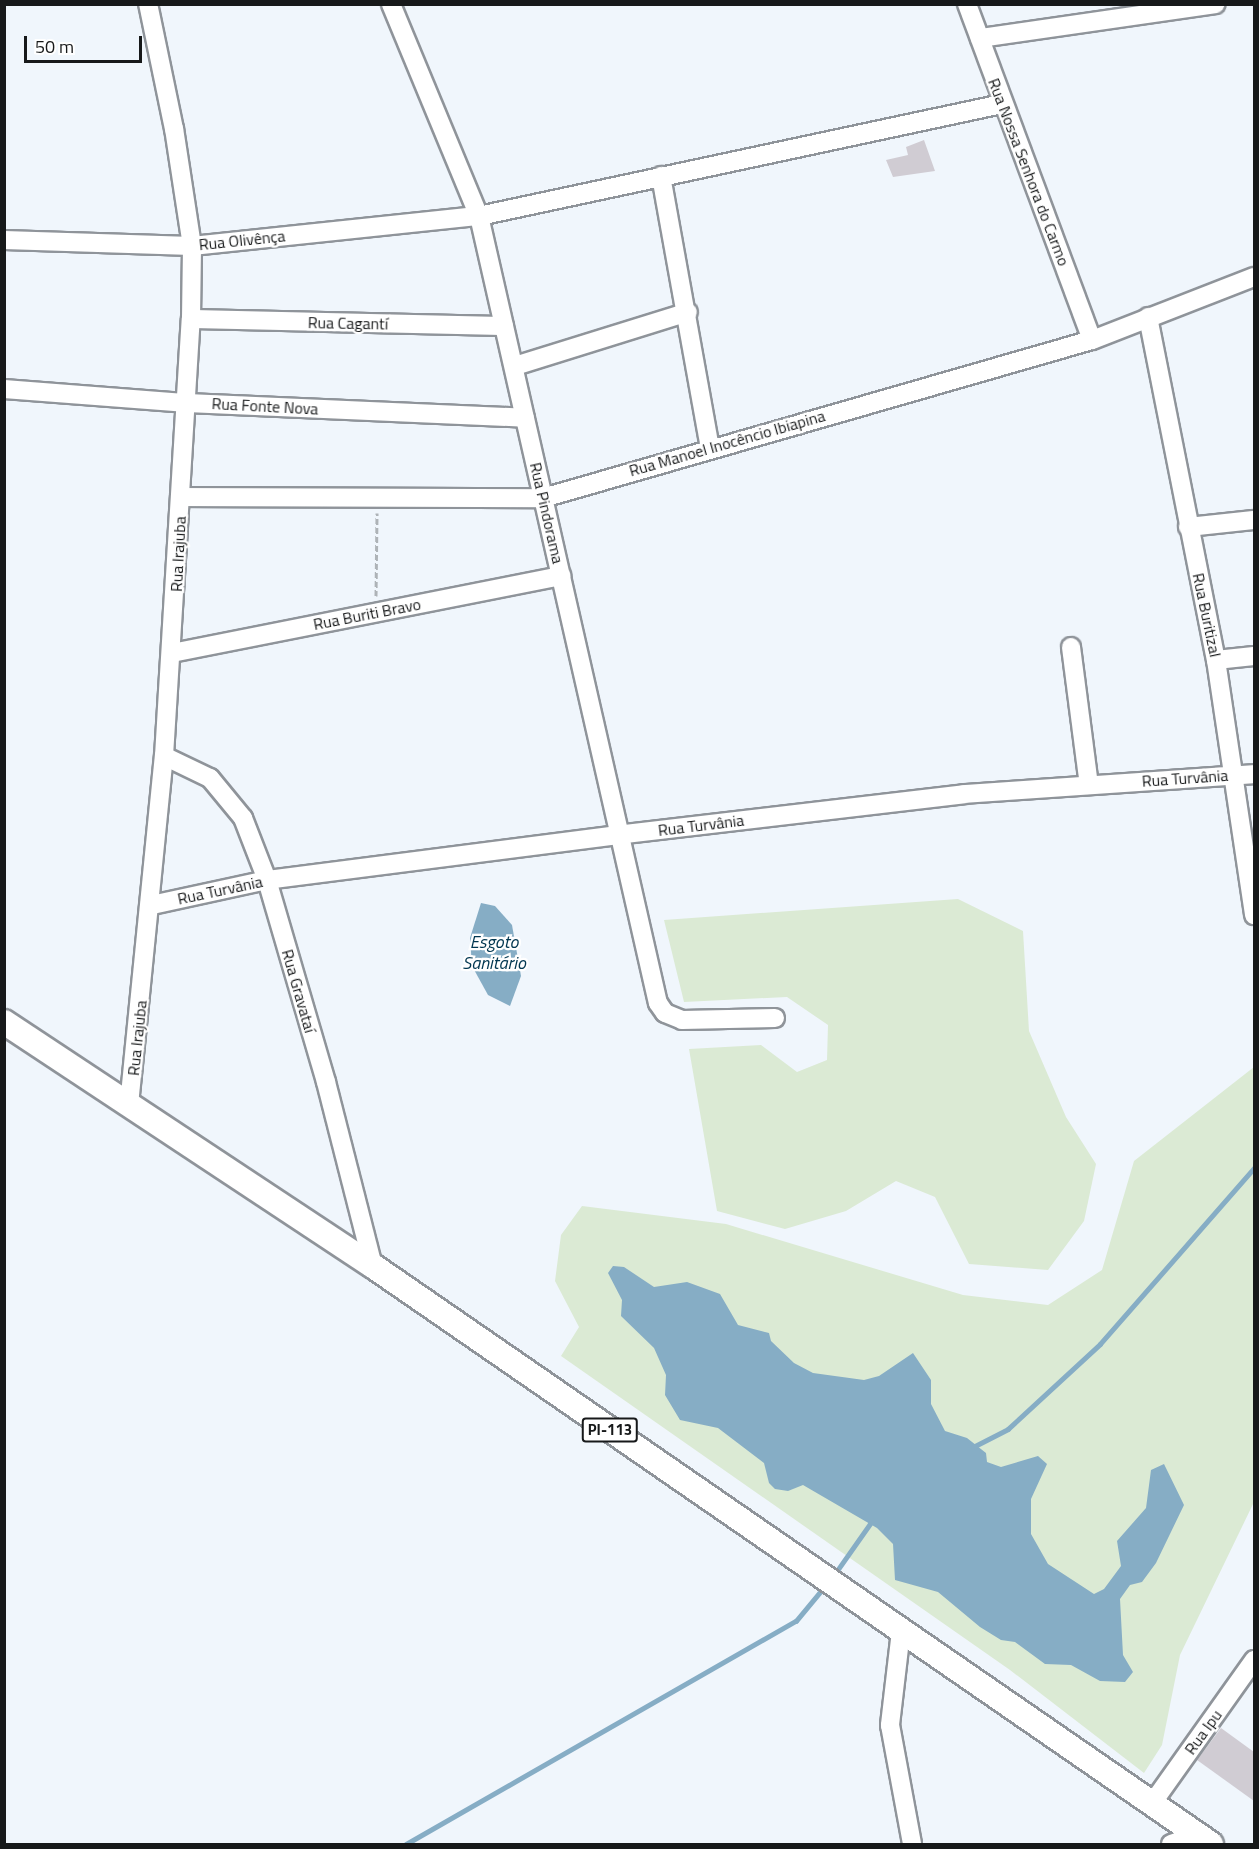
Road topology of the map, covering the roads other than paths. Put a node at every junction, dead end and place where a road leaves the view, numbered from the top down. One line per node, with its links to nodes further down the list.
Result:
1 (148, 4): 10 (street, Rua Irajuba)
2 (391, 4): 8 (street, Rua Pindorama)
3 (967, 4): 5 (street, Rua Nossa Senhora do Carmo)
4 (1216, 4): 5 (street)
5 (980, 38): 6 (street, Rua Nossa Senhora do Carmo)
6 (1002, 104): 7 (street, Rua Olivênça); 16 (street, Rua Nossa Senhora do Carmo)
7 (661, 176): 8 (street, Rua Olivênça); 12 (street)
8 (479, 216): 10 (street, Rua Olivênça); 15 (street, Rua Pindorama)
9 (4, 240): 10 (street, Rua Olivênça)
10 (192, 246): 14 (street, Rua Irajuba)
11 (1254, 277): 13 (street, Rua Manoel Inocêncio Ibiapina)
12 (688, 312): 17 (street); 21 (street)
13 (1148, 317): 16 (street, Rua Manoel Inocêncio Ibiapina); 25 (street, Rua Buritizal)
14 (191, 319): 15 (street, Rua Cagantí); 19 (street, Rua Irajuba)
15 (504, 326): 17 (street, Rua Pindorama)
16 (1092, 340): 21 (street, Rua Manoel Inocêncio Ibiapina)
17 (515, 366): 20 (street, Rua Pindorama)
18 (4, 389): 19 (street, Rua Fonte Nova)
19 (187, 403): 20 (street, Rua Fonte Nova); 22 (street, Rua Irajuba)
20 (525, 418): 23 (street, Rua Pindorama)
21 (710, 447): 23 (street, Rua Manoel Inocêncio Ibiapina)
22 (181, 497): 23 (street, Rua Manoel Inocêncio Ibiapina); 28 (street, Rua Irajuba)
23 (543, 498): 26 (street, Rua Pindorama)
24 (1254, 520): 25 (street)
25 (1188, 527): 30 (street, Rua Buritizal)
26 (561, 576): 28 (street, Rua Buriti Bravo); 35 (street, Rua Pindorama)
27 (1071, 648): 34 (street)
28 (172, 653): 31 (street, Rua Irajuba)
29 (1254, 656): 30 (street)
30 (1216, 660): 33 (street, Rua Buritizal)
31 (164, 756): 36 (street, Rua Gravataí); 37 (street, Rua Irajuba)
32 (1254, 774): 33 (street, Rua Turvânia)
33 (1236, 775): 34 (street, Rua Turvânia); 38 (street, Rua Buritizal)
34 (1089, 785): 35 (street, Rua Turvânia)
35 (617, 835): 36 (street, Rua Turvânia); 39 (street, Rua Pindorama)
36 (267, 879): 37 (street, Rua Turvânia); 42 (street, Rua Gravataí)
37 (152, 905): 41 (street, Rua Irajuba)
38 (1254, 915)
39 (775, 1018)
40 (4, 1022): 41 (main road, PI-113)
41 (129, 1105): 42 (main road, PI-113)
42 (372, 1266): 43 (main road, PI-113)
43 (901, 1631): 45 (main road, PI-113); 47 (street)
44 (1254, 1660): 45 (street, Rua Ipu)
45 (1151, 1804): 46 (main road, PI-113)
46 (1204, 1840): 48 (street)
47 (912, 1845)
48 (1171, 1845)

